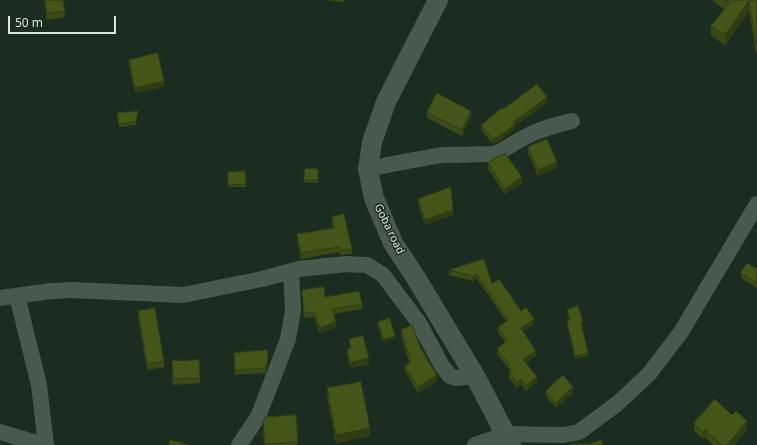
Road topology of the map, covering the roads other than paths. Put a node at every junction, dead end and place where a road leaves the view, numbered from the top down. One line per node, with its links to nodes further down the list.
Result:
1 (438, 0): 3 (street, Goba road)
2 (572, 121): 3 (street)
3 (368, 169): 8 (street, Goba road)
4 (757, 204): 10 (street)
5 (291, 271): 6 (street); 8 (street); 13 (street)
6 (17, 296): 7 (street); 12 (street)
7 (0, 298)
8 (475, 376): 11 (street, Goba road)
9 (0, 432): 12 (street)
10 (579, 432): 11 (street); 15 (street)
11 (509, 440): 14 (street)
12 (44, 445)
13 (239, 445)
14 (475, 445)
15 (563, 445)

